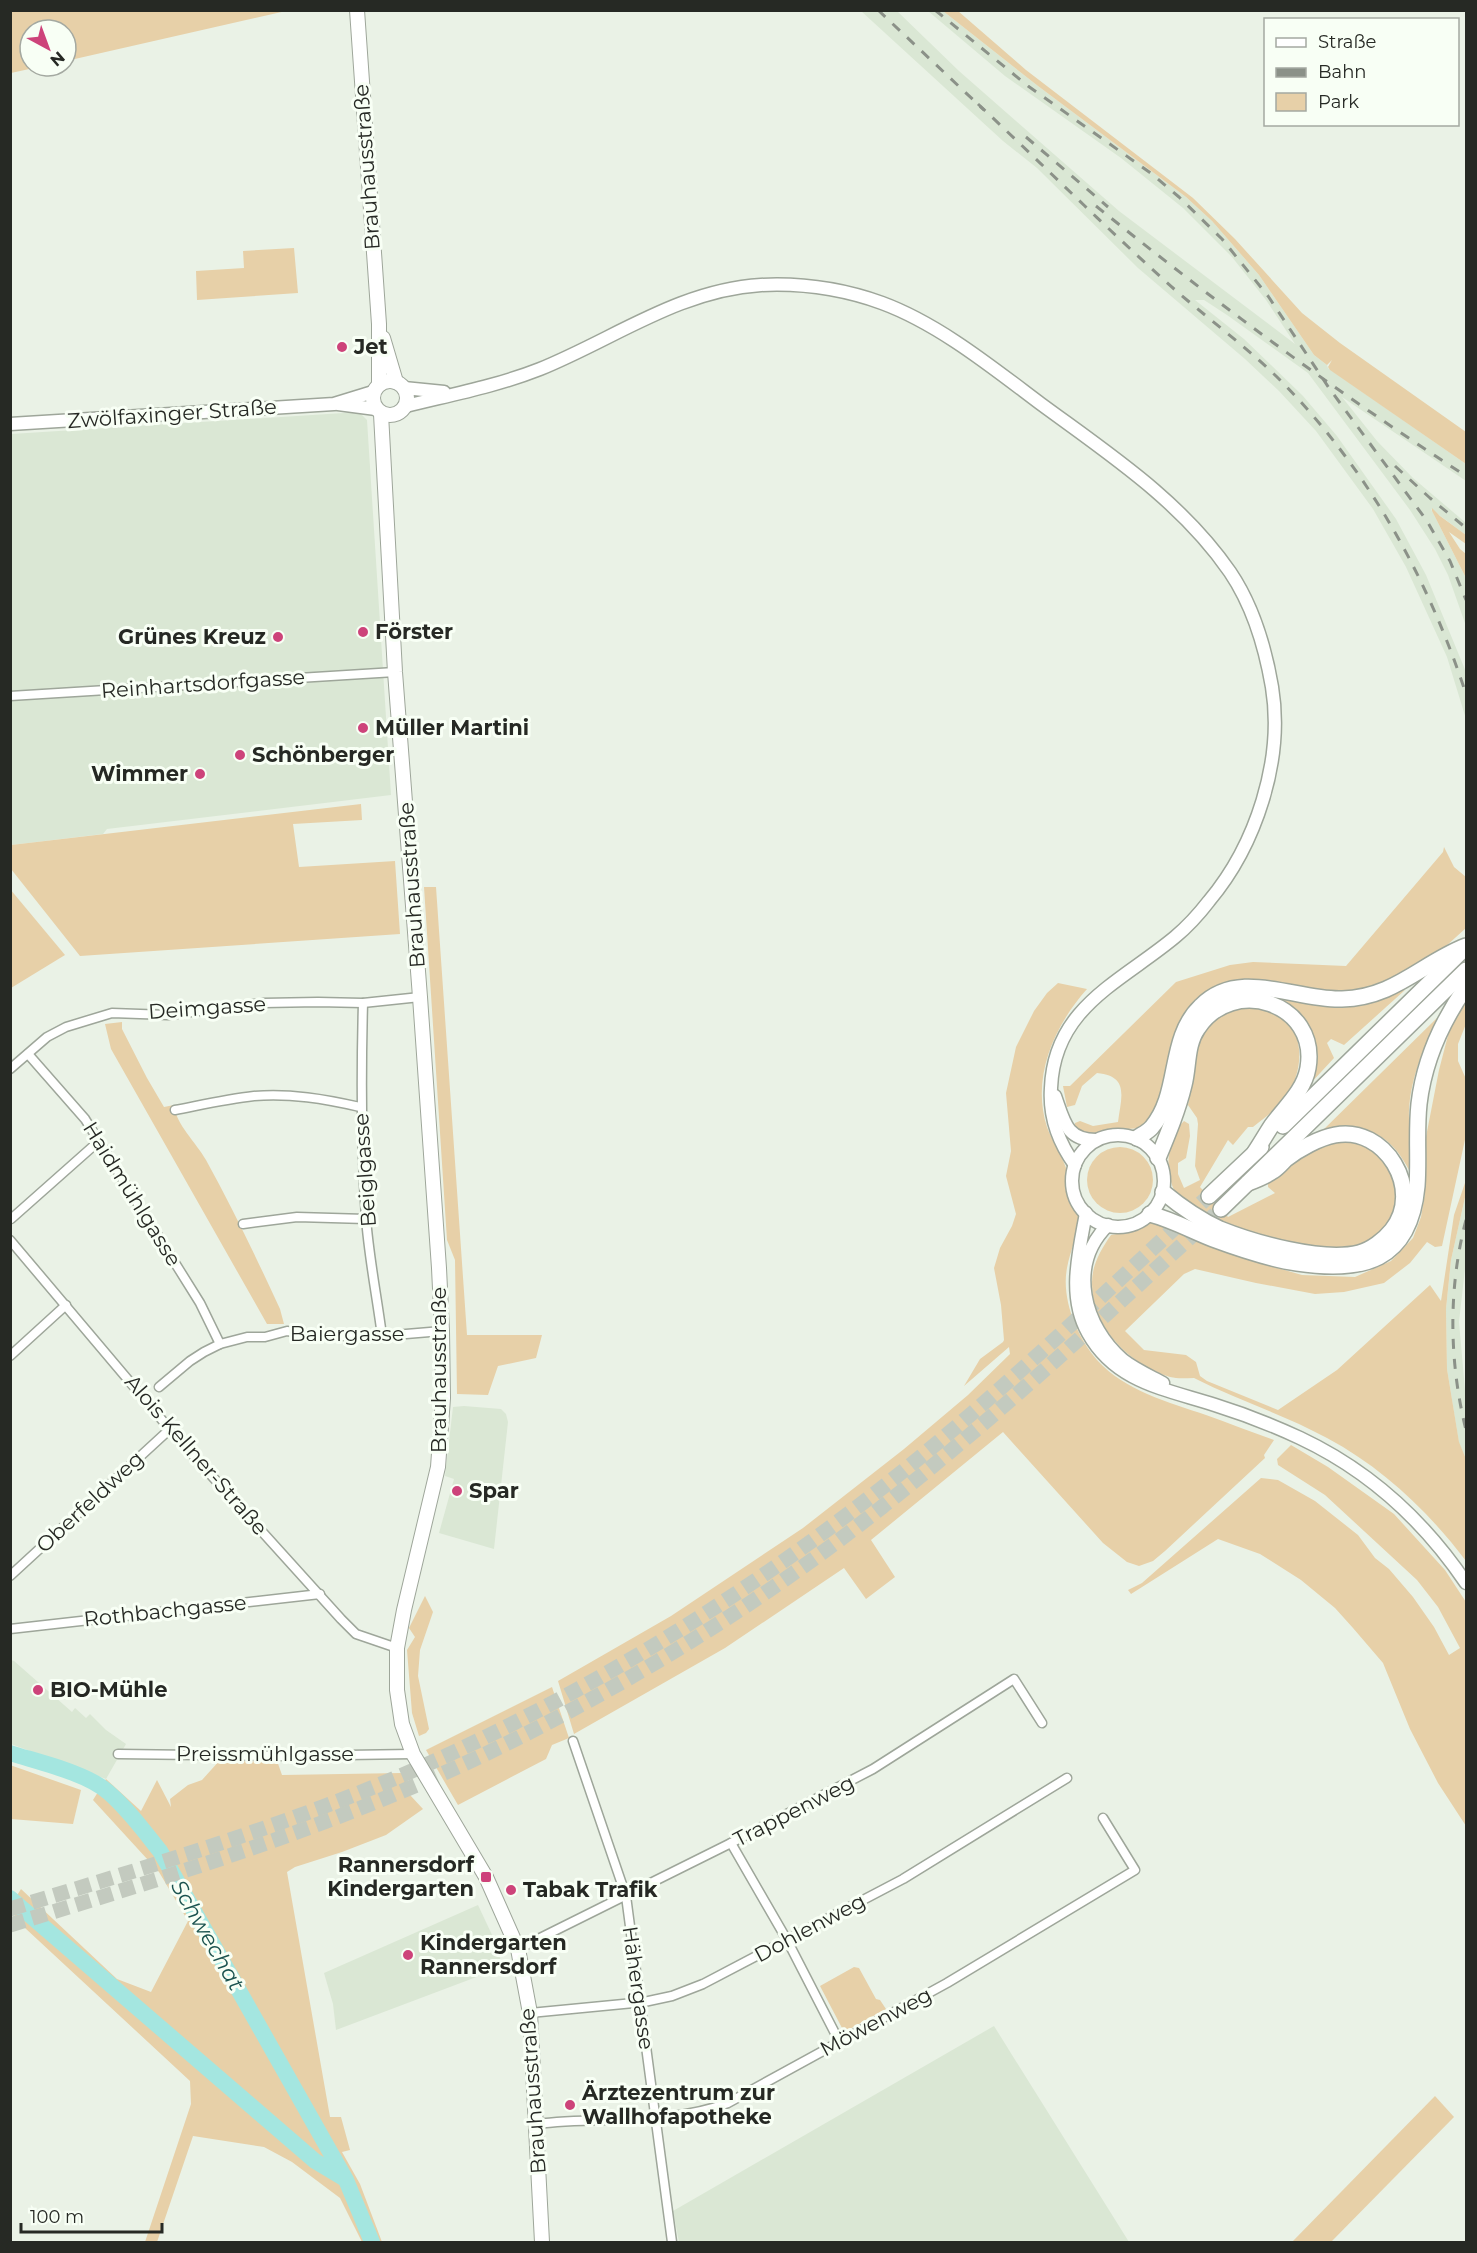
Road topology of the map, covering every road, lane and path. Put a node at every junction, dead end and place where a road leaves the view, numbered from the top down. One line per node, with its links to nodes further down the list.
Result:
1 (357, 10): 2 (main road, Brauhausstraße)
2 (379, 324): 3 (main road, Brauhausstraße); 4 (main road, Brauhausstraße)
3 (400, 385): 4 (main road); 5 (main road); 7 (main road)
4 (376, 388): 6 (main road, Zwölfaxinger Straße); 8 (main road)
5 (460, 392): 7 (main road); 20 (main road)
6 (334, 404): 8 (main road, Zwölfaxinger Straße); 9 (main road, Zwölfaxinger Straße)
7 (401, 410): 8 (main road); 10 (main road, Brauhausstraße)
8 (379, 411): 10 (main road, Brauhausstraße)
9 (10, 424)
10 (384, 465): 11 (main road, Brauhausstraße)
11 (395, 672): 12 (street, Reinhartsdorfgasse); 16 (main road, Brauhausstraße)
12 (10, 696)
13 (1467, 946): 23 (highway); 26 (highway)
14 (1467, 970): 29 (highway)
15 (1467, 987): 34 (highway)
16 (420, 997): 17 (street, Deimgasse); 41 (main road, Brauhausstraße)
17 (363, 1003): 18 (street, Deimgasse); 21 (street, Beiglgasse)
18 (28, 1054): 19 (street, Deimgasse); 25 (street, Haidmühlgasse)
19 (10, 1069)
20 (1051, 1083): 24 (main road); 28 (main road)
21 (360, 1107): 22 (street); 36 (street, Beiglgasse)
22 (175, 1110)
23 (1137, 1138): 24 (main road); 27 (main road)
24 (1096, 1140): 28 (main road)
25 (99, 1141): 35 (street); 43 (street, Haidmühlgasse)
26 (1255, 1152): 27 (highway); 31 (highway)
27 (1158, 1158): 30 (main road)
28 (1075, 1165): 33 (main road)
29 (1248, 1183): 30 (highway); 32 (highway)
30 (1163, 1192): 34 (main road)
31 (1209, 1196)
32 (1221, 1209)
33 (1086, 1213): 38 (main road); 46 (main road)
34 (1150, 1214): 38 (main road)
35 (11, 1219)
36 (366, 1219): 37 (street); 42 (street, Beiglgasse)
37 (243, 1224)
38 (1108, 1226): 46 (main road)
39 (10, 1240): 40 (street, Alois Kellner-Straße)
40 (66, 1305): 44 (street); 47 (street, Alois Kellner-Straße)
41 (442, 1331): 42 (street, Baiergasse); 52 (main road, Brauhausstraße)
42 (382, 1336): 43 (street, Baiergasse)
43 (220, 1344): 45 (street, Baiergasse)
44 (10, 1356)
45 (159, 1387)
46 (1176, 1392): 49 (main road)
47 (170, 1429): 48 (street, Oberfeldweg); 50 (street, Alois Kellner-Straße)
48 (10, 1576)
49 (1467, 1583)
50 (320, 1594): 51 (street, Rothbachgasse); 52 (street, Alois Kellner-Straße)
51 (10, 1629)
52 (397, 1648): 56 (main road, Brauhausstraße)
53 (1042, 1723): 59 (street, Trappenweg)
54 (573, 1741): 60 (street, Hähergasse)
55 (118, 1754): 56 (street, Preissmühlgasse)
56 (413, 1754): 62 (main road, Brauhausstraße)
57 (1067, 1778): 61 (street, Dohlenweg)
58 (1103, 1818): 65 (street, Möwenweg)
59 (731, 1843): 60 (street, Trappenweg); 61 (street)
60 (626, 1896): 62 (street, Trappenweg); 63 (street, Hähergasse)
61 (786, 1940): 63 (street, Dohlenweg); 65 (street)
62 (518, 1948): 64 (main road, Brauhausstraße)
63 (640, 2002): 64 (street, Dohlenweg); 66 (street, Hähergasse)
64 (530, 2013): 67 (main road, Brauhausstraße)
65 (839, 2041): 66 (street, Möwenweg)
66 (655, 2118): 67 (street, Möwenweg); 69 (street, Hähergasse)
67 (537, 2124): 68 (main road, Brauhausstraße)
68 (542, 2242)
69 (672, 2242)

